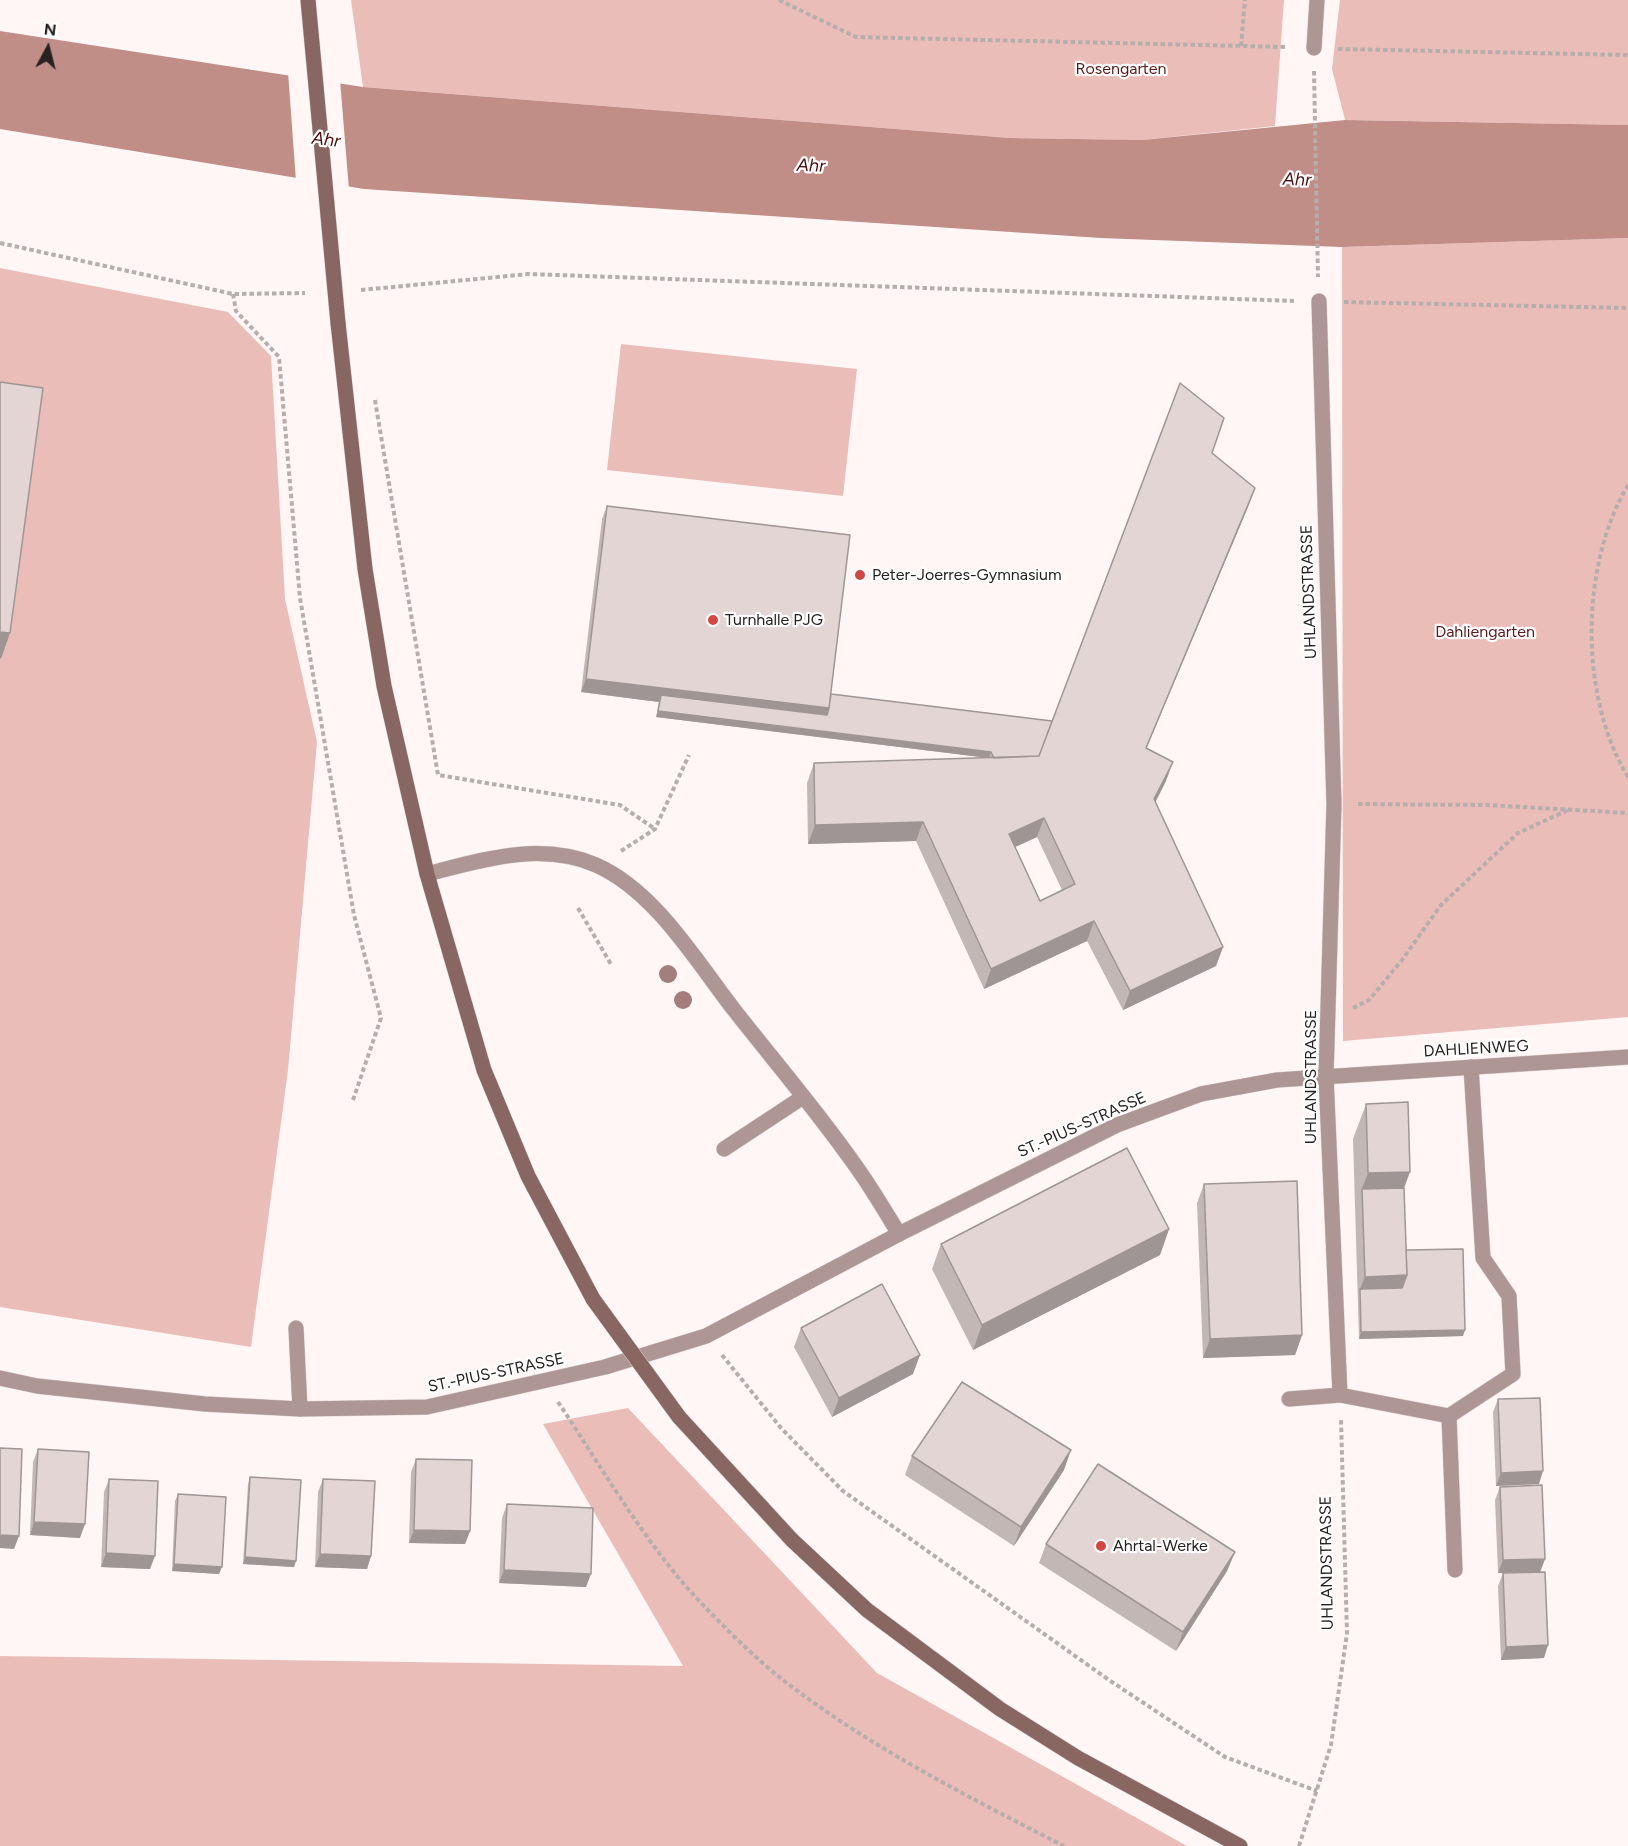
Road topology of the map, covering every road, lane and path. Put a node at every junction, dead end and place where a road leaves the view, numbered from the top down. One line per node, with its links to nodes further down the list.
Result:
1 (308, 0): 25 (main road, bridge)
2 (779, 0): 5 (path)
3 (1245, 0): 5 (path)
4 (1317, 0): 6 (street)
5 (1241, 46): 6 (path)
6 (1314, 48): 7 (path)
7 (1628, 55)
8 (1314, 83): 10 (path)
9 (0, 243): 13 (path)
10 (1318, 276)
11 (357, 291): 14 (path)
12 (305, 293): 13 (path)
13 (233, 294): 33 (path)
14 (1318, 302): 15 (path); 20 (street, UHLANDSTRASSE)
15 (1628, 308)
16 (374, 397): 23 (path)
17 (1628, 485): 19 (path)
18 (689, 755): 23 (path)
19 (1628, 777)
20 (1334, 804): 21 (path); 28 (street, UHLANDSTRASSE)
21 (1568, 810): 22 (path); 28 (path)
22 (1628, 813)
23 (655, 830): 24 (path)
24 (615, 855)
25 (427, 874): 32 (street); 47 (main road, bridge)
26 (578, 908): 27 (path)
27 (612, 966)
28 (1329, 1022): 31 (street, UHLANDSTRASSE)
29 (1628, 1057): 30 (street, DAHLIENWEG)
30 (1471, 1067): 31 (street, DAHLIENWEG); 43 (street)
31 (1326, 1076): 35 (street, ST.-PIUS-STRASSE); 40 (street, UHLANDSTRASSE)
32 (803, 1097): 34 (street); 35 (street)
33 (353, 1100)
34 (724, 1149)
35 (899, 1234): 37 (street, ST.-PIUS-STRASSE)
36 (296, 1328): 42 (street)
37 (706, 1336): 39 (street, ST.-PIUS-STRASSE); 45 (path)
38 (0, 1378): 42 (street, ST.-PIUS-STRASSE)
39 (544, 1382): 42 (street, ST.-PIUS-STRASSE); 46 (path)
40 (1340, 1395): 41 (street); 43 (street); 45 (path, UHLANDSTRASSE)
41 (1289, 1399)
42 (300, 1409)
43 (1449, 1416): 44 (street)
44 (1455, 1570)
45 (1317, 1791): 48 (path, UHLANDSTRASSE)
46 (1064, 1846)
47 (1240, 1846)
48 (1299, 1846)

